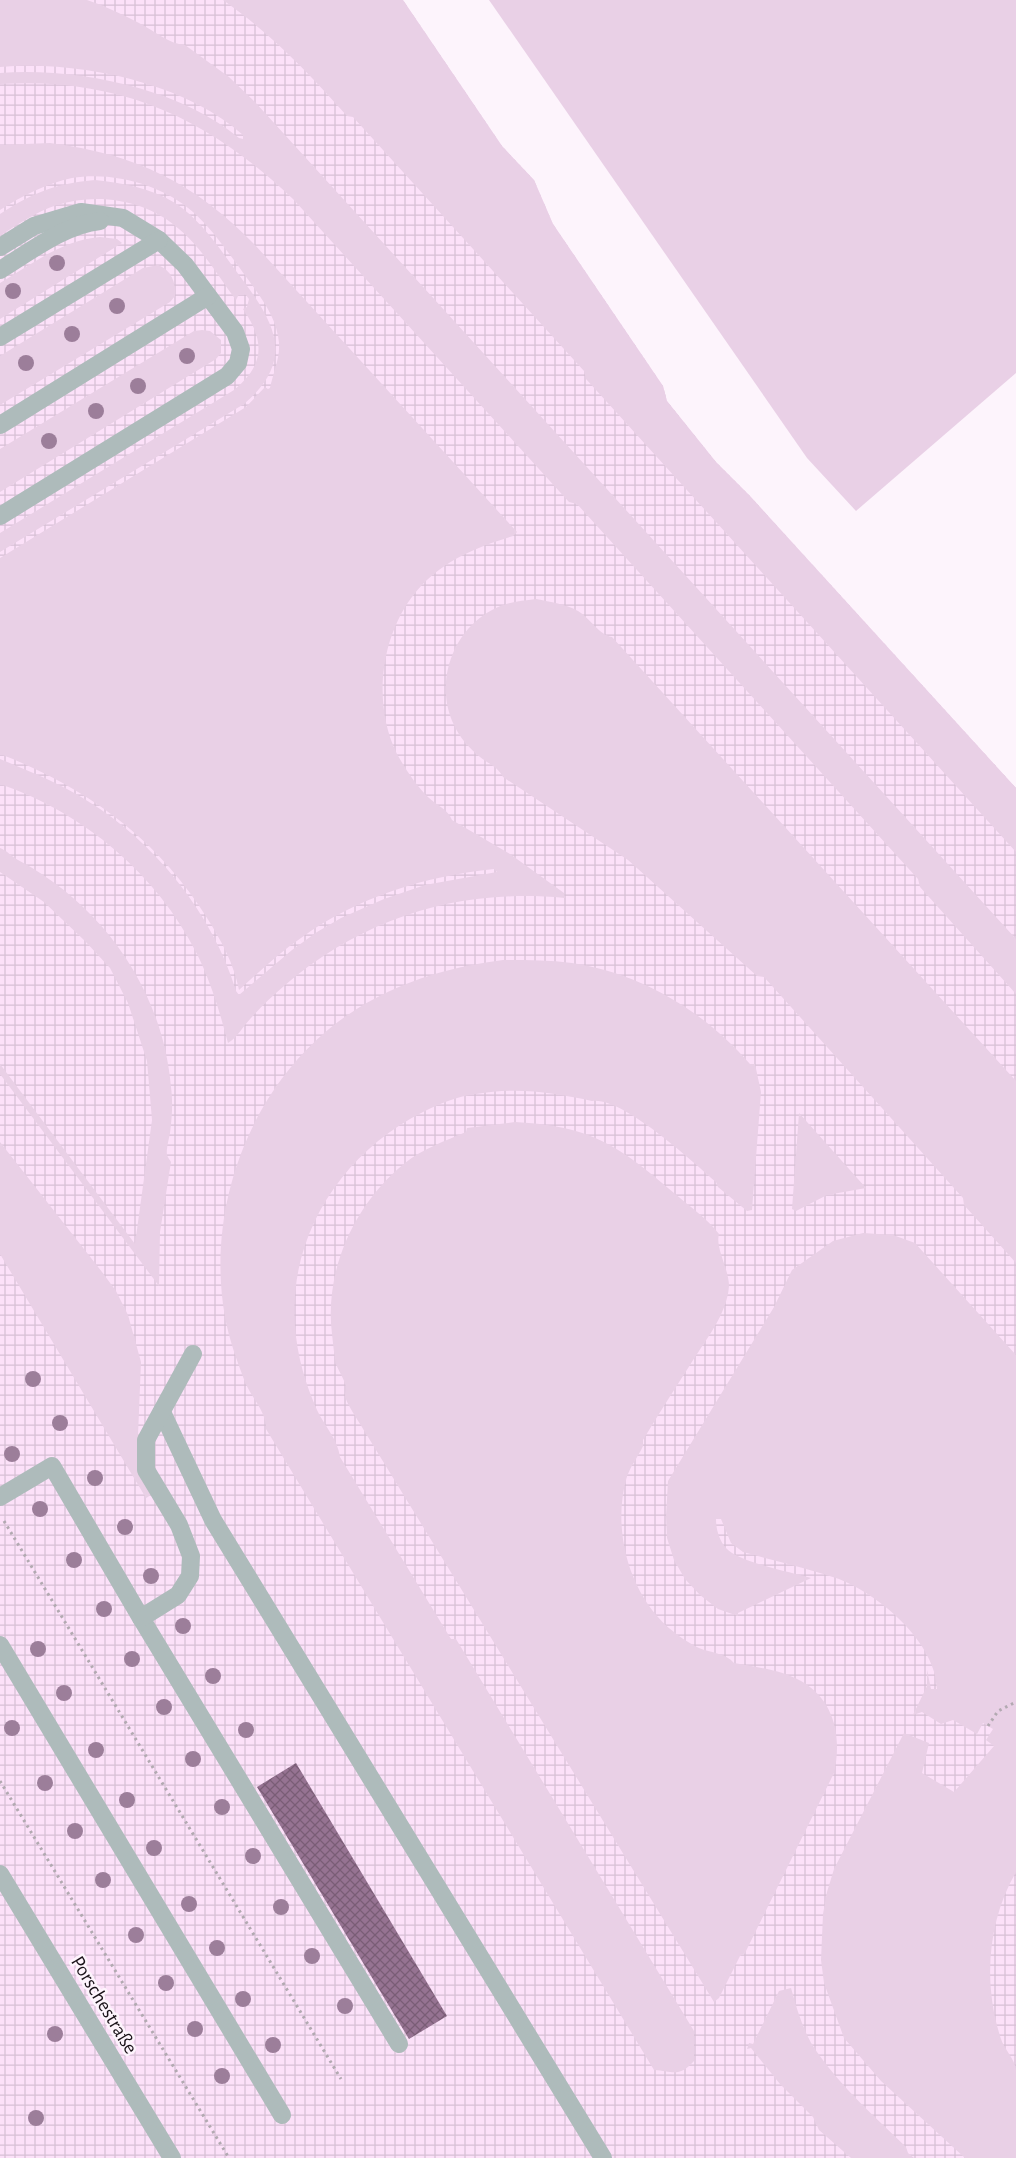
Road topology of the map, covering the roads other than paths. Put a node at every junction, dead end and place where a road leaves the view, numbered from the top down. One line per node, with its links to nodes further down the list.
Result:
1 (123, 218): 2 (lane); 3 (lane); 4 (lane)
2 (159, 240): 5 (lane); 6 (lane)
3 (0, 247)
4 (0, 270)
5 (208, 296): 7 (lane); 8 (lane)
6 (0, 337)
7 (0, 425)
8 (0, 516)
9 (193, 1354): 10 (lane)
10 (162, 1412): 12 (lane); 18 (lane)
11 (0, 1497): 12 (lane)
12 (141, 1618): 15 (lane)
13 (0, 1645): 16 (lane)
14 (0, 1874): 17 (lane, Porschestraße)
15 (399, 2044)
16 (282, 2115)
17 (172, 2158)
18 (603, 2158)

